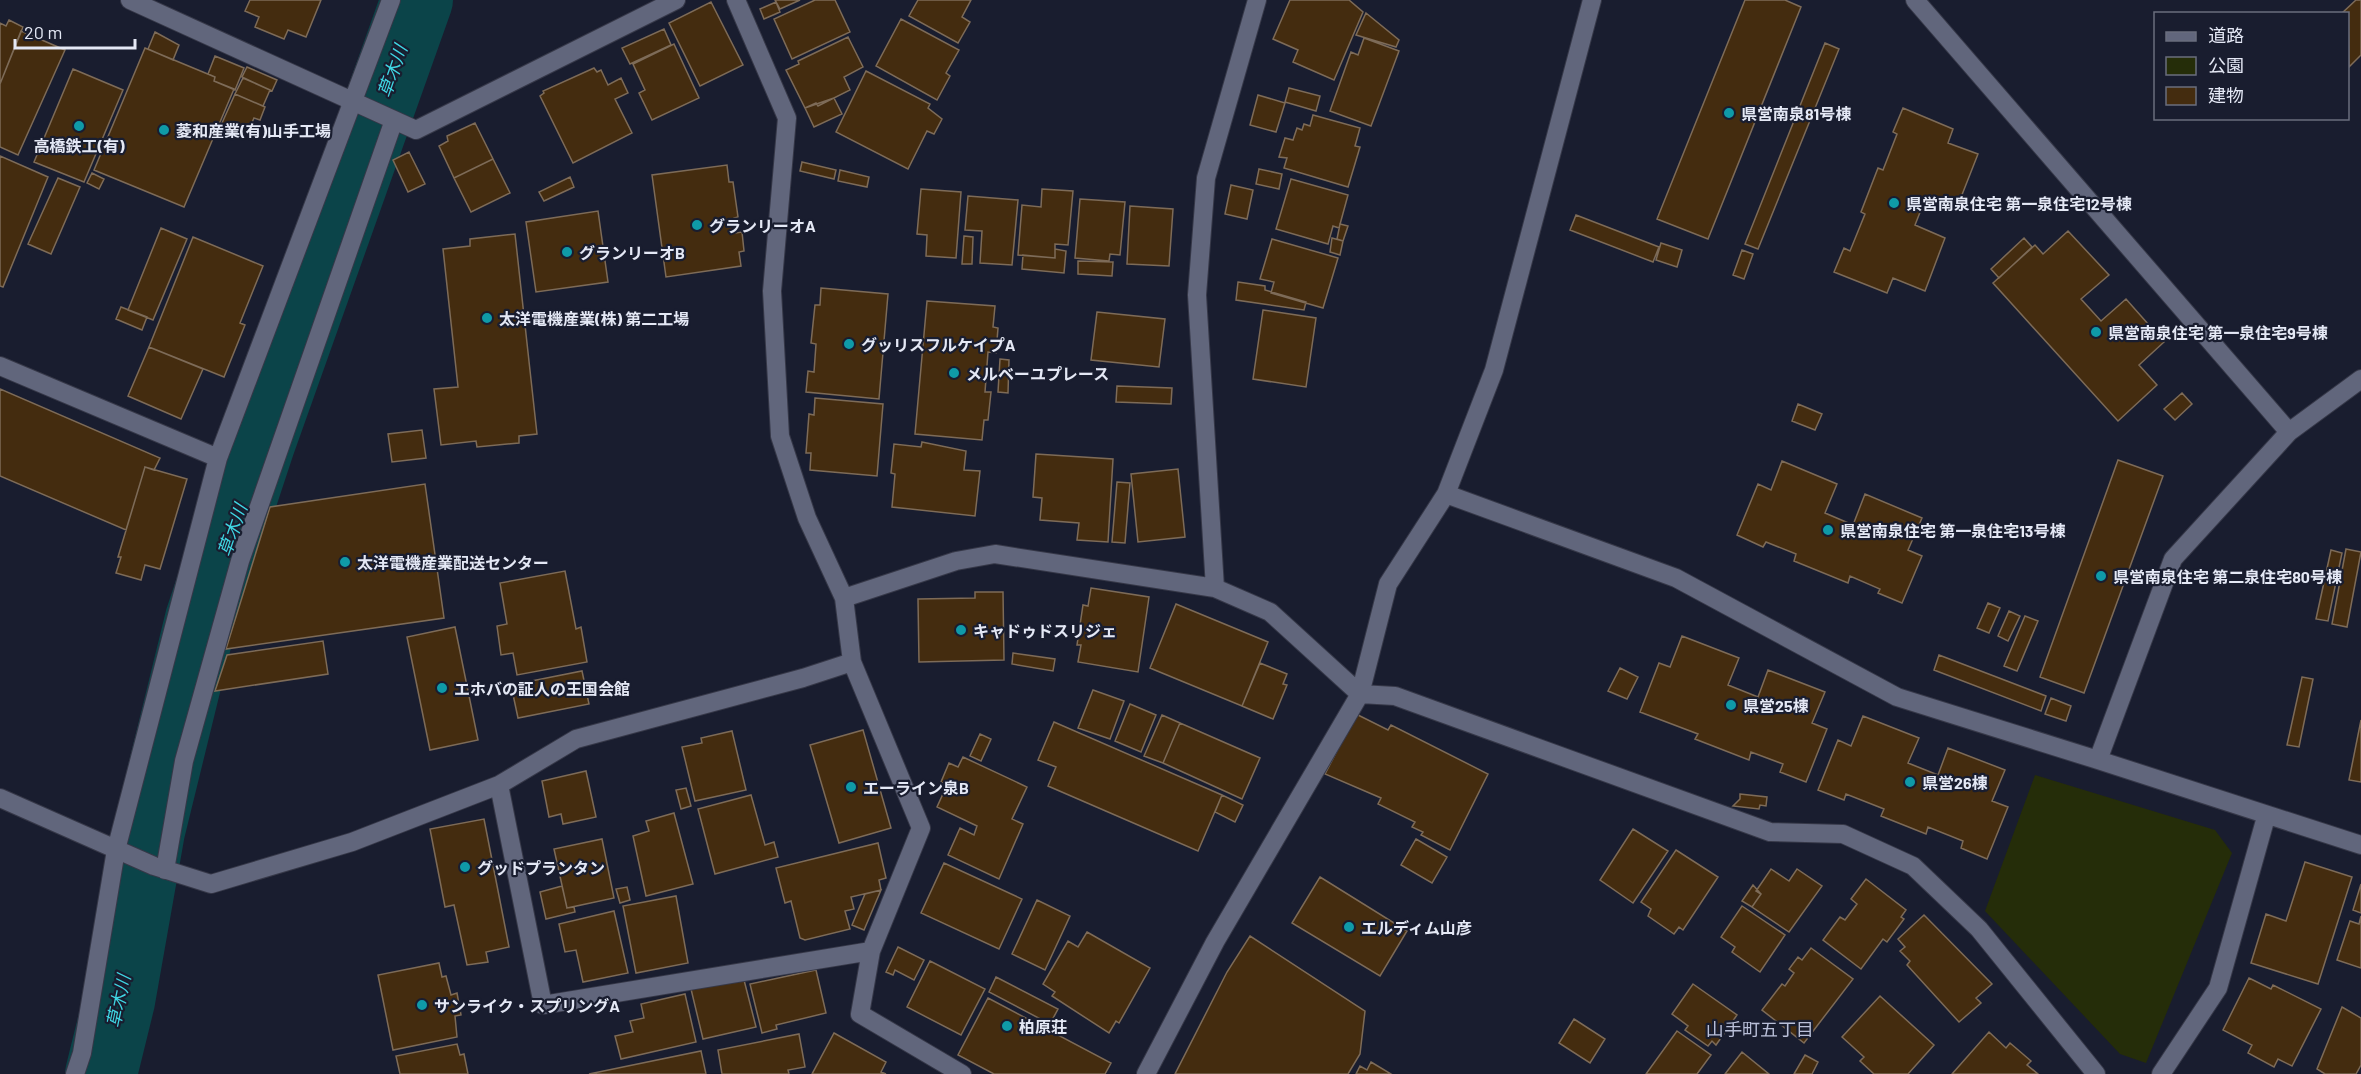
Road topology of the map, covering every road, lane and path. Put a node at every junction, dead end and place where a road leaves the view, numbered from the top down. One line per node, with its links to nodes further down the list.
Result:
1 (130, 0): 8 (street)
2 (391, 0): 8 (street)
3 (676, 0): 9 (street)
4 (736, 0): 16 (street)
5 (1257, 0): 15 (street)
6 (1592, 0): 14 (street)
7 (1915, 0): 12 (street)
8 (359, 103): 9 (street); 13 (street)
9 (390, 118): 25 (street)
10 (0, 366): 13 (street)
11 (2361, 379): 12 (street)
12 (2289, 432): 19 (street)
13 (218, 458): 24 (street)
14 (1446, 494): 18 (street); 19 (street)
15 (1215, 588): 16 (street); 18 (street)
16 (844, 598): 17 (street)
17 (852, 662): 20 (street); 26 (street)
18 (1360, 694): 29 (street); 30 (street)
19 (2098, 760): 22 (street)
20 (500, 785): 25 (street); 26 (street)
21 (0, 798): 24 (street)
22 (2266, 816): 23 (street); 31 (street)
23 (2361, 845)
24 (123, 853): 25 (street); 27 (street)
25 (159, 868)
26 (871, 951): 28 (street)
27 (75, 1074)
28 (962, 1074)
29 (1146, 1074)
30 (2096, 1074)
31 (2161, 1074)

